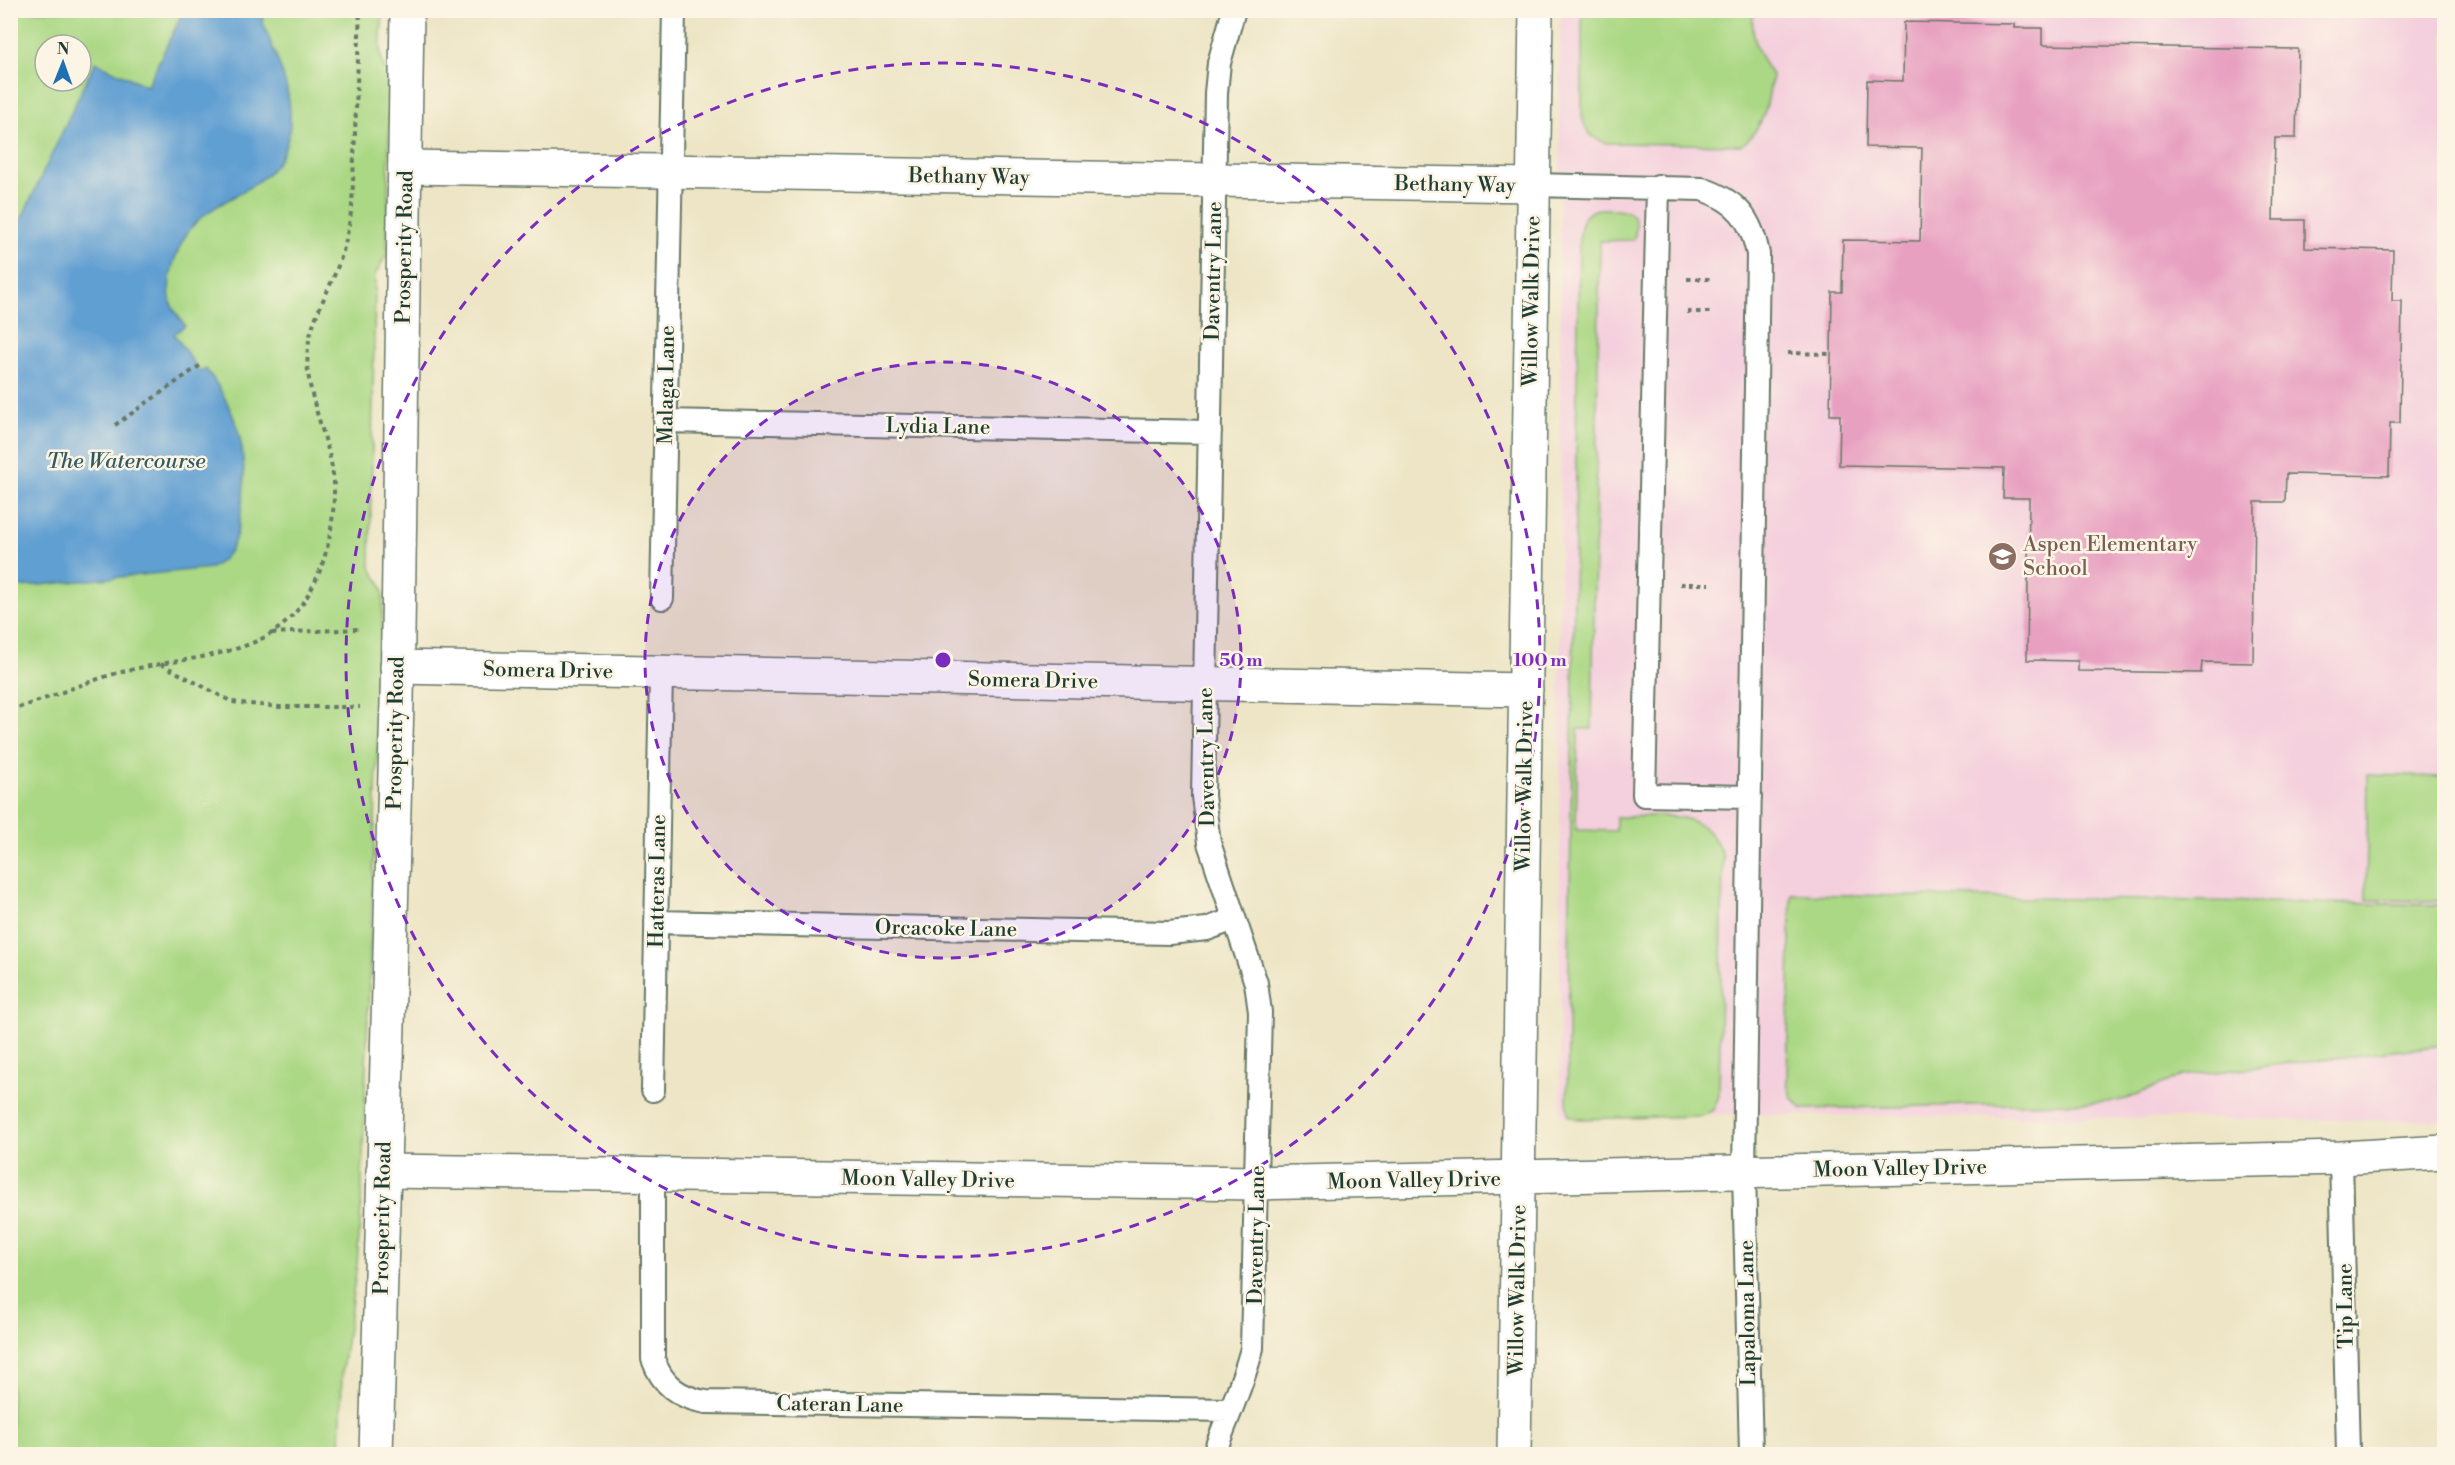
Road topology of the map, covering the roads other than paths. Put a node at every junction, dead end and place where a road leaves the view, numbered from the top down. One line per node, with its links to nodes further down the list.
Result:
1 (408, 10): 5 (street, Prosperity Road)
2 (674, 10): 6 (lane, Malaga Lane)
3 (1234, 10): 7 (lane, Daventry Lane)
4 (1536, 10): 8 (street, Willow Walk Drive)
5 (405, 166): 6 (street, Bethany Way); 13 (street, Prosperity Road)
6 (670, 171): 7 (street, Bethany Way); 10 (lane, Malaga Lane)
7 (1215, 179): 8 (street, Bethany Way); 11 (lane, Daventry Lane)
8 (1533, 185): 9 (lane, Lapaloma Lane); 16 (street, Willow Walk Drive)
9 (1658, 186): 17 (lane, Lapaloma Lane); 17 (lane)
10 (665, 421): 11 (lane, Lydia Lane); 12 (lane, Malaga Lane)
11 (1210, 432): 15 (lane, Daventry Lane)
12 (662, 598)
13 (397, 667): 14 (street, Somera Drive); 23 (street, Prosperity Road)
14 (661, 673): 15 (street, Somera Drive); 19 (lane, Hatteras Lane)
15 (1205, 683): 16 (street, Somera Drive); 18 (lane, Daventry Lane)
16 (1526, 690): 26 (street, Willow Walk Drive)
17 (1750, 797): 24 (lane, Lapaloma Lane)
18 (1234, 919): 19 (lane, Orcacoke Lane); 27 (lane, Daventry Lane)
19 (656, 922): 20 (lane, Hatteras Lane)
20 (653, 1090)
21 (2445, 1152): 22 (street, Moon Valley Drive)
22 (2341, 1158): 24 (street, Moon Valley Drive); 33 (lane, Tip Lane)
23 (383, 1172): 25 (street, Moon Valley Drive); 29 (street, Prosperity Road)
24 (1744, 1172): 26 (street, Moon Valley Drive); 32 (lane, Lapaloma Lane)
25 (653, 1176): 27 (street, Moon Valley Drive); 28 (lane, Cateran Lane)
26 (1519, 1177): 27 (street, Moon Valley Drive); 31 (street, Willow Walk Drive)
27 (1257, 1183): 28 (lane, Daventry Lane)
28 (1230, 1410): 30 (lane, Daventry Lane)
29 (376, 1455)
30 (1214, 1455)
31 (1515, 1455)
32 (1750, 1455)
33 (2348, 1455)

